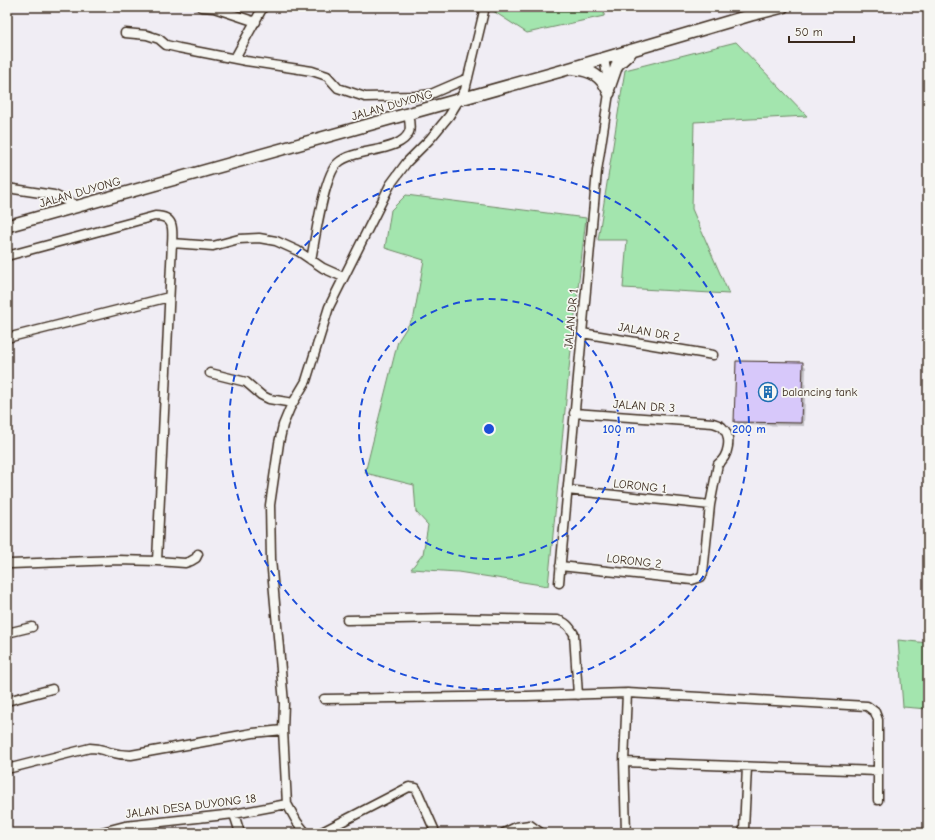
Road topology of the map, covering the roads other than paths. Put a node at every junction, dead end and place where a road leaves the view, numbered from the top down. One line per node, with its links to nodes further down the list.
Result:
1 (201, 7): 6 (street)
2 (262, 7): 6 (street)
3 (486, 7): 12 (street)
4 (784, 7): 5 (main road, JALAN DUYONG)
5 (750, 11): 8 (main road, JALAN DUYONG)
6 (256, 22): 9 (street)
7 (125, 33): 9 (street)
8 (637, 48): 10 (main road, JALAN DUYONG); 13 (main road)
9 (235, 58): 12 (street)
10 (604, 58): 11 (main road, JALAN DUYONG); 13 (street, JALAN DR 1)
11 (561, 71): 13 (main road); 14 (main road, JALAN DUYONG)
12 (468, 78): 14 (street)
13 (609, 90): 24 (street, JALAN DR 1)
14 (460, 99): 15 (main road, JALAN DUYONG); 22 (street)
15 (408, 114): 17 (main road, JALAN DUYONG); 21 (street)
16 (7, 188): 17 (street)
17 (78, 206): 18 (main road, JALAN DUYONG)
18 (7, 226)
19 (172, 243): 20 (street); 21 (street); 23 (street)
20 (7, 256)
21 (311, 260): 22 (street)
22 (343, 277): 28 (street)
23 (169, 297): 25 (street); 33 (street)
24 (582, 333): 26 (street, JALAN DR 2); 29 (street, JALAN DR 1)
25 (7, 338)
26 (713, 355)
27 (210, 373): 28 (street)
28 (293, 403): 45 (street)
29 (574, 413): 30 (street, JALAN DR 1); 31 (street, JALAN DR 3)
30 (567, 490): 31 (street, LORONG 1); 35 (street, JALAN DR 1)
31 (710, 505): 35 (street, LORONG 2)
32 (198, 554): 33 (street)
33 (157, 561): 34 (street)
34 (7, 563)
35 (560, 566): 36 (street, JALAN DR 1)
36 (558, 583)
37 (347, 620): 42 (street)
38 (32, 627): 39 (street)
39 (7, 632)
40 (52, 690): 44 (street)
41 (627, 694): 42 (street); 46 (street); 49 (street)
42 (578, 695): 43 (street)
43 (324, 699)
44 (7, 701)
45 (283, 730): 48 (street); 51 (street)
46 (624, 762): 47 (street); 60 (street)
47 (748, 767): 49 (street); 61 (street)
48 (7, 768)
49 (878, 771): 50 (street)
50 (878, 800)
51 (287, 804): 52 (street, JALAN DESA DUYONG 18); 56 (street)
52 (234, 814): 54 (street, JALAN DESA DUYONG 18); 55 (street)
53 (434, 829): 57 (street)
54 (98, 833)
55 (240, 833)
56 (306, 833)
57 (320, 833)
58 (504, 833): 59 (street)
59 (541, 833)
60 (626, 833)
61 (742, 833)

